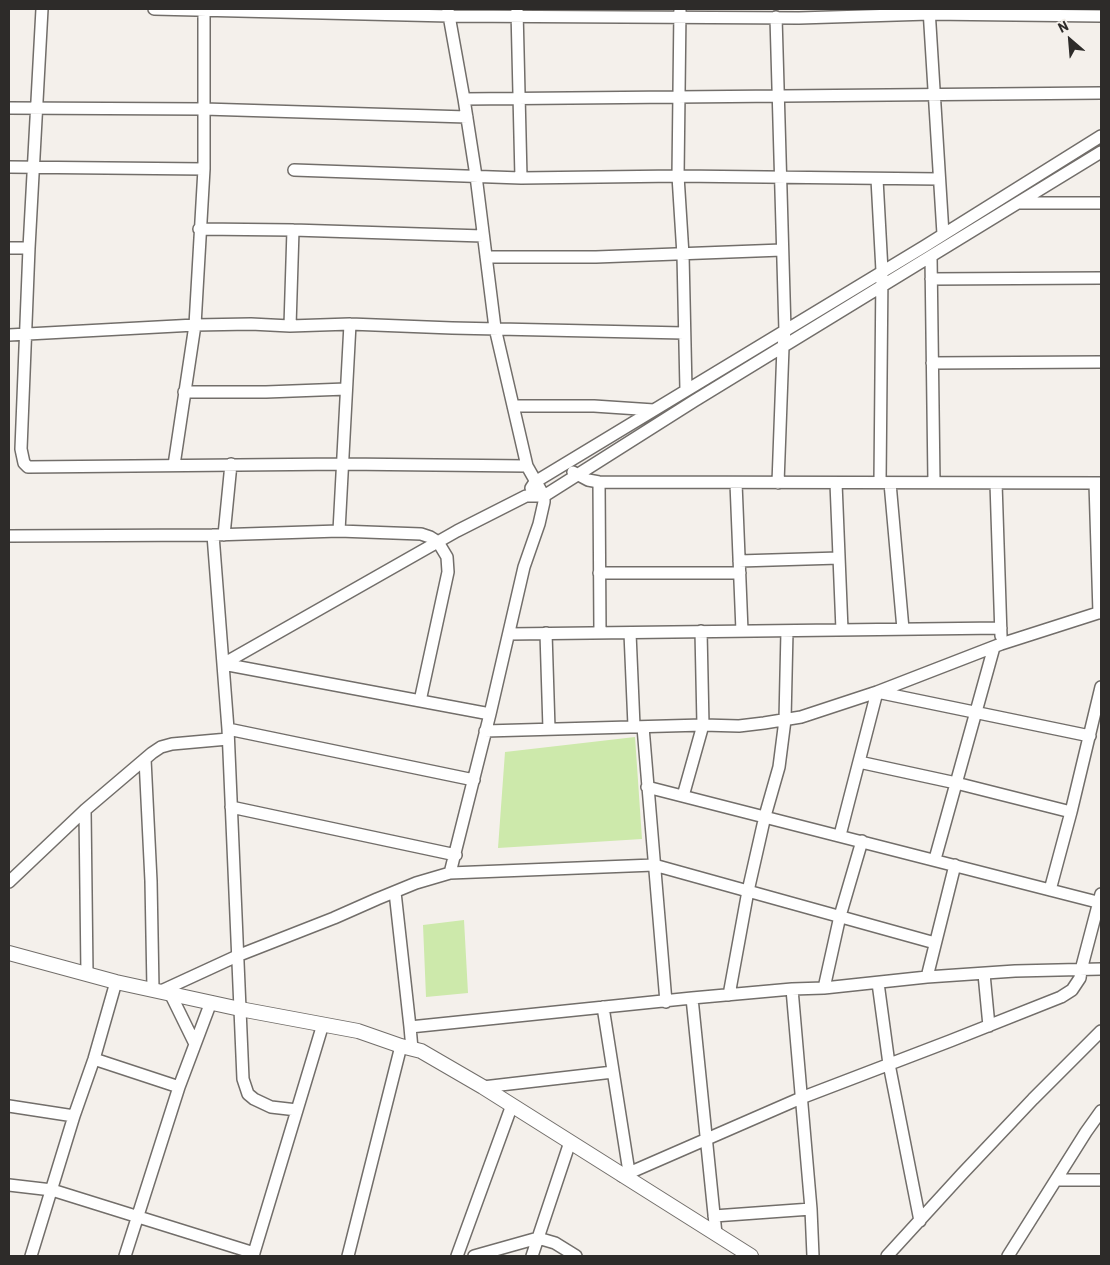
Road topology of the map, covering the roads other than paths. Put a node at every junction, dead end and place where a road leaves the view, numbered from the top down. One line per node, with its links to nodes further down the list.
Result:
1 (42, 9): 20 (street)
2 (154, 9): 3 (street)
3 (204, 9): 6 (street); 21 (street)
4 (929, 12): 5 (street); 10 (street); 14 (street)
5 (1001, 12): 11 (street)
6 (449, 13): 7 (street); 18 (street)
7 (517, 13): 8 (street); 17 (street)
8 (619, 13): 9 (street)
9 (680, 13): 12 (street); 16 (street)
10 (799, 13): 12 (street)
11 (1101, 16)
12 (776, 17): 15 (street)
13 (1101, 93): 14 (street)
14 (934, 94): 15 (street); 34 (street)
15 (779, 95): 16 (street); 32 (street)
16 (679, 96): 17 (street); 30 (street)
17 (520, 98): 18 (street); 31 (street)
18 (464, 99): 22 (street)
19 (9, 108): 20 (street)
20 (37, 108): 21 (street); 26 (street)
21 (204, 109): 22 (street); 27 (street)
22 (467, 117): 29 (street)
23 (1101, 136): 35 (street)
24 (1101, 152): 36 (street)
25 (9, 167): 26 (street)
26 (33, 167): 27 (street); 43 (street)
27 (204, 169): 38 (street)
28 (294, 170): 29 (street)
29 (476, 176): 31 (street); 41 (street)
30 (678, 176): 31 (street); 32 (street); 45 (street)
31 (521, 178)
32 (780, 178): 33 (street); 44 (street)
33 (877, 179): 34 (street); 48 (street)
34 (939, 180): 40 (street)
35 (994, 203): 36 (street); 40 (street)
36 (1019, 203): 37 (street); 47 (street)
37 (1101, 203)
38 (200, 229): 39 (street); 53 (street)
39 (293, 230): 41 (street); 54 (street)
40 (943, 234): 48 (street)
41 (483, 236): 46 (street)
42 (9, 248): 43 (street)
43 (29, 248): 57 (street)
44 (782, 250): 45 (street); 56 (street)
45 (683, 254): 46 (street); 58 (street)
46 (486, 257): 55 (street)
47 (931, 257): 49 (street); 51 (street)
48 (882, 271): 51 (street); 56 (street)
49 (931, 278): 50 (street); 62 (street)
50 (1101, 278)
51 (882, 287): 60 (street); 76 (street)
52 (350, 324): 54 (street); 55 (street); 63 (street)
53 (195, 326): 54 (street); 57 (street); 65 (street)
54 (290, 326)
55 (494, 328): 58 (street); 66 (street)
56 (784, 331): 60 (street); 64 (street)
57 (27, 333): 59 (street); 70 (street)
58 (684, 333): 64 (street)
59 (9, 334)
60 (783, 347): 73 (street); 81 (street)
61 (1101, 362): 62 (street)
62 (932, 363): 77 (street)
63 (346, 389): 65 (street); 69 (street)
64 (686, 390): 67 (street)
65 (184, 392): 70 (street)
66 (513, 406): 67 (street); 71 (street)
67 (654, 410): 72 (street)
68 (231, 464): 69 (street); 70 (street); 87 (street)
69 (343, 464): 71 (street); 86 (street)
70 (174, 465)
71 (527, 466): 74 (street)
72 (562, 466): 73 (street); 74 (street)
73 (578, 475): 75 (street); 84 (street)
74 (536, 482): 83 (street); 84 (street)
75 (599, 482): 80 (street); 92 (street)
76 (885, 482): 77 (street); 82 (street); 96 (street)
77 (934, 482): 78 (street)
78 (996, 482): 79 (street); 95 (street)
79 (1098, 482): 85 (street)
80 (736, 483): 81 (street); 91 (street)
81 (778, 483): 82 (street)
82 (836, 483): 90 (street)
83 (526, 496): 84 (street); 89 (street)
84 (544, 496): 104 (street)
85 (1099, 526): 94 (street)
86 (339, 531): 87 (street); 89 (street)
87 (218, 535): 88 (street); 106 (street)
88 (9, 536)
89 (438, 542): 106 (street); 109 (street)
90 (839, 558): 91 (street); 97 (street)
91 (740, 561): 93 (street)
92 (599, 573): 93 (street); 101 (street)
93 (740, 573): 99 (street)
94 (1100, 612): 105 (street)
95 (1001, 628): 96 (street); 105 (street)
96 (903, 629): 97 (street)
97 (842, 630): 100 (street)
98 (701, 631): 99 (street); 103 (street); 113 (street)
99 (742, 631): 100 (street)
100 (787, 631): 112 (street)
101 (600, 632): 102 (street); 103 (street)
102 (546, 633): 104 (street); 115 (street)
103 (630, 633): 114 (street)
104 (508, 634): 111 (street)
105 (997, 646): 108 (street); 110 (street)
106 (223, 664): 109 (street); 117 (street)
107 (1101, 687): 118 (street)
108 (877, 692): 110 (street); 112 (street); 120 (street)
109 (420, 701): 111 (street)
110 (976, 712): 118 (street); 122 (street)
111 (490, 714): 116 (street)
112 (785, 720): 113 (street); 128 (street)
113 (703, 725): 114 (street); 124 (street)
114 (639, 727): 115 (street); 123 (street)
115 (548, 729): 116 (street)
116 (485, 731): 121 (street)
117 (228, 734): 119 (street); 121 (street); 125 (street)
118 (1090, 736): 127 (street)
119 (144, 759): 126 (street); 154 (street)
120 (858, 762): 122 (street); 129 (street)
121 (474, 780): 131 (street)
122 (956, 783): 127 (street); 132 (street)
123 (647, 787): 124 (street); 133 (street)
124 (683, 796): 128 (street)
125 (231, 807): 131 (street); 144 (street)
126 (85, 810): 136 (street); 147 (street)
127 (1072, 812): 137 (street)
128 (765, 816): 129 (street); 138 (street)
129 (840, 835): 130 (street)
130 (862, 841): 132 (street); 141 (street)
131 (456, 855): 135 (street)
132 (935, 859): 134 (street)
133 (654, 865): 135 (street); 138 (street); 158 (street)
134 (955, 865): 137 (street); 142 (street)
135 (450, 874): 139 (street)
136 (9, 882)
137 (1050, 890): 140 (street)
138 (748, 891): 141 (street); 155 (street)
139 (395, 892): 144 (street); 163 (street)
140 (1100, 899): 145 (street)
141 (840, 916): 142 (street); 152 (street)
142 (935, 943): 149 (street)
143 (9, 953): 147 (street)
144 (237, 956): 154 (street); 160 (street)
145 (1081, 970): 146 (street); 148 (street); 162 (street)
146 (1100, 972)
147 (87, 974): 150 (street)
148 (984, 974): 149 (street); 162 (street)
149 (927, 977): 151 (street)
150 (116, 982): 154 (street); 167 (street)
151 (878, 982): 152 (street); 168 (street)
152 (824, 988): 153 (street)
153 (792, 989): 155 (street); 172 (street)
154 (161, 991): 157 (street); 165 (street)
155 (729, 995): 156 (street)
156 (692, 998): 158 (street); 178 (street)
157 (211, 1002): 160 (street); 165 (street)
158 (666, 1002): 159 (street)
159 (603, 1007): 163 (street); 169 (street)
160 (240, 1009): 161 (street); 175 (street)
161 (323, 1024): 166 (street); 175 (street)
162 (989, 1026): 168 (street)
163 (410, 1027): 166 (street)
164 (1101, 1031): 188 (street)
165 (195, 1044): 170 (street)
166 (407, 1048): 171 (street); 194 (street)
167 (94, 1059): 170 (street); 177 (street)
168 (890, 1064): 172 (street); 188 (street)
169 (613, 1072): 171 (street); 180 (street)
170 (179, 1087): 187 (street)
171 (484, 1087): 173 (street)
172 (801, 1098): 178 (street); 185 (street)
173 (512, 1105): 179 (street); 195 (street)
174 (9, 1106): 177 (street)
175 (297, 1110): 191 (street)
176 (1101, 1111): 181 (street)
177 (74, 1116): 184 (street)
178 (706, 1138): 180 (street); 186 (street)
179 (570, 1142): 180 (street); 190 (street)
180 (625, 1174): 189 (street)
181 (1057, 1180): 182 (street); 202 (street)
182 (1101, 1180)
183 (9, 1185): 184 (street)
184 (52, 1190): 187 (street); 192 (street)
185 (811, 1210): 186 (street); 200 (street)
186 (714, 1216): 189 (street)
187 (136, 1217): 191 (street); 193 (street)
188 (920, 1221): 201 (street)
189 (716, 1234): 199 (street)
190 (538, 1238): 196 (street); 197 (street); 198 (street)
191 (253, 1255)
192 (31, 1256)
193 (125, 1256)
194 (348, 1256)
195 (457, 1256)
196 (474, 1256)
197 (532, 1256)
198 (576, 1256)
199 (751, 1256)
200 (813, 1256)
201 (888, 1256)
202 (1008, 1256)

